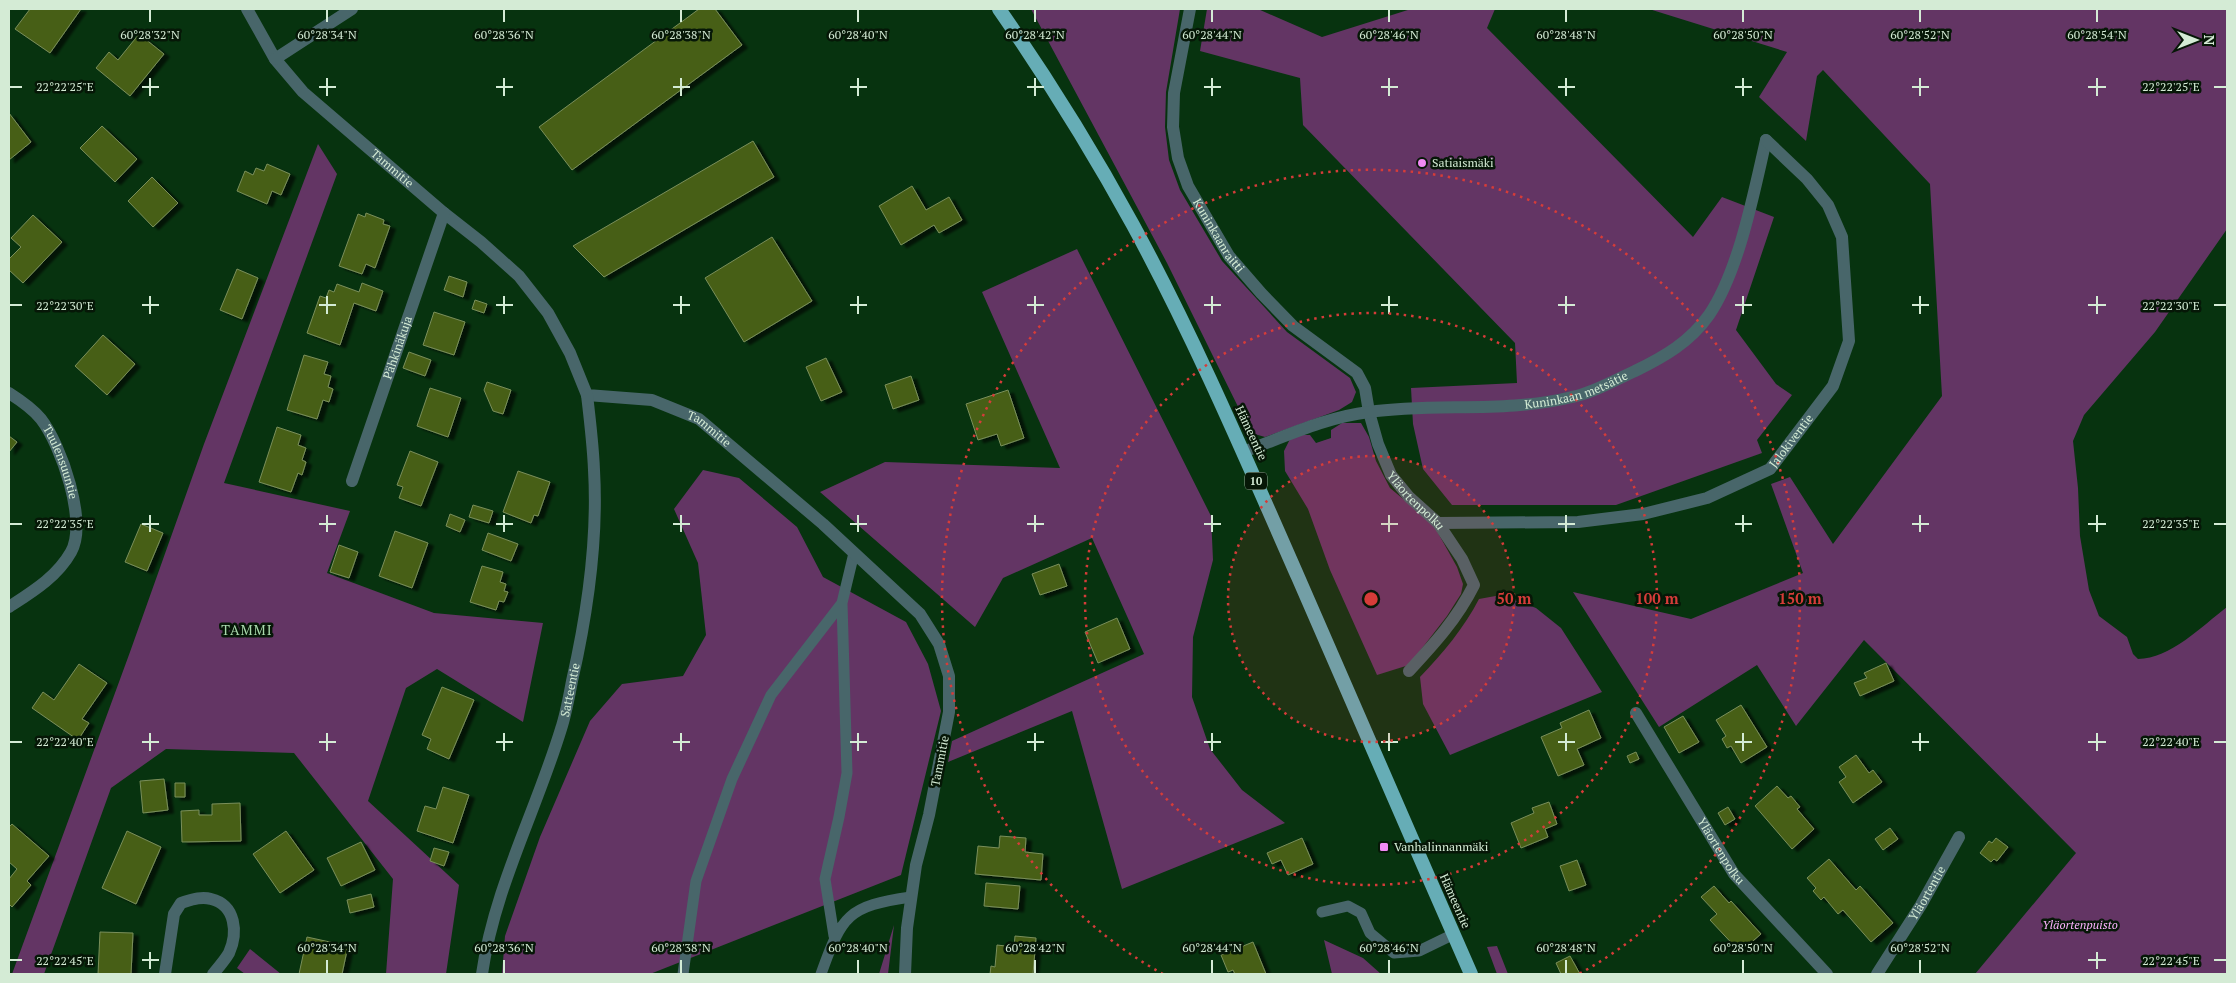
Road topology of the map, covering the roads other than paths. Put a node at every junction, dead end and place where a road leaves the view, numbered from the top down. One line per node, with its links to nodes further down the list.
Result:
1 (247, 9): 5 (street, Tammitie)
2 (352, 9): 5 (street)
3 (999, 9): 11 (highway, Hämeentie / 10)
4 (1190, 9): 10 (street, Kuninkaanraitti)
5 (275, 59): 7 (street, Tammitie)
6 (1766, 140): 10 (street, Kuninkaan metsätie); 13 (street, Jalokiventie)
7 (444, 213): 9 (street, Tammitie); 12 (street, Pähkinäkuja)
8 (9, 393): 16 (street, Tuulensuuntie)
9 (587, 395): 14 (street, Tammitie); 26 (street, Satteentie)
10 (1369, 412): 11 (street, Kuninkaan metsätie); 13 (street, Yläortenpolku)
11 (1243, 452): 22 (highway, Hämeentie / 10)
12 (352, 480)
13 (1438, 523): 17 (street, Yläortenpolku)
14 (854, 553): 15 (lane); 20 (street, Tammitie)
15 (842, 603): 23 (lane); 27 (lane)
16 (9, 607)
17 (1409, 671)
18 (1636, 713): 31 (street, Yläortenpolku)
19 (1959, 837): 32 (street, Yläortentie)
20 (911, 897): 23 (lane); 29 (street, Tammitie)
21 (1322, 912): 22 (lane)
22 (1454, 934): 30 (highway, Hämeentie / 10)
23 (834, 936): 28 (lane)
24 (165, 974): 25 (street)
25 (212, 974)
26 (482, 974)
27 (683, 974)
28 (821, 974)
29 (905, 974)
30 (1471, 974)
31 (1827, 974)
32 (1877, 974)

